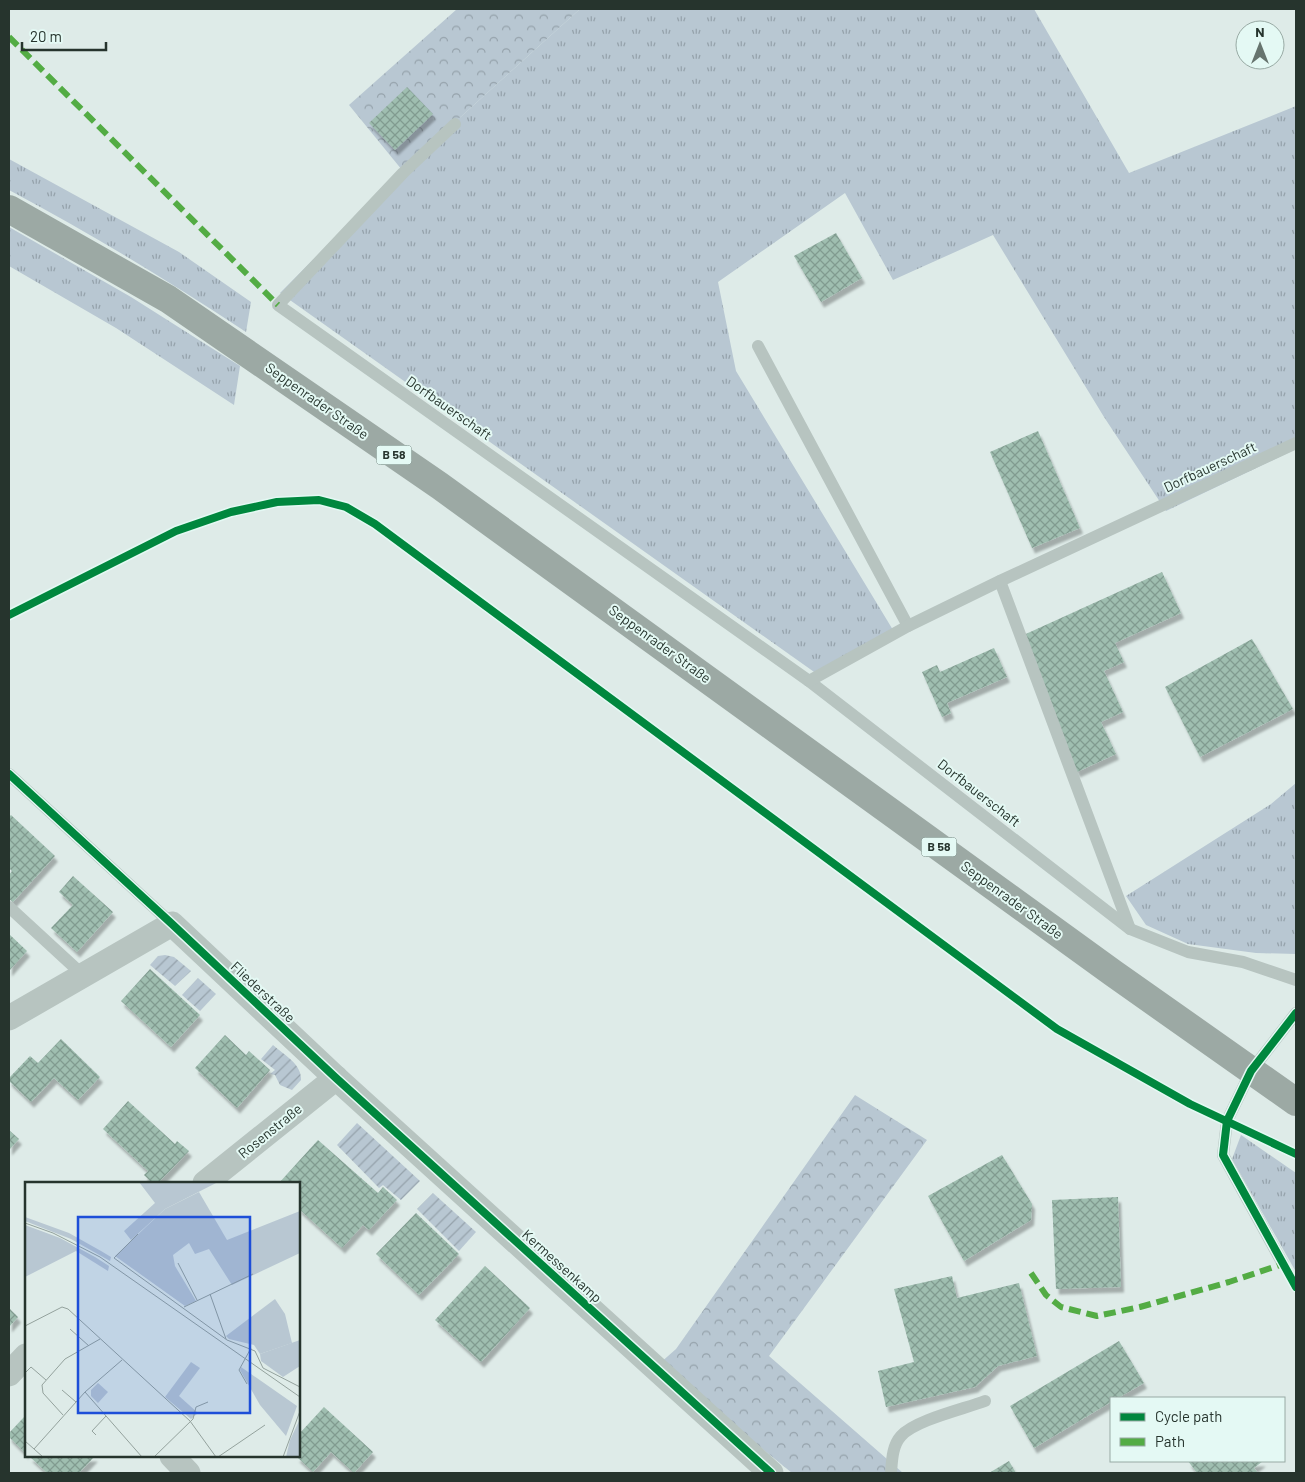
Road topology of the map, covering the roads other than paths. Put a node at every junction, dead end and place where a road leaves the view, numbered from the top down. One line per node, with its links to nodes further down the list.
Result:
1 (455, 124): 7 (lane, Dorfbauerschaft)
2 (9, 209): 16 (main road, Seppenrader Straße / B 58)
3 (758, 346): 6 (lane)
4 (1296, 443): 5 (lane, Dorfbauerschaft)
5 (1000, 580): 6 (lane, Dorfbauerschaft); 11 (lane)
6 (908, 626): 7 (lane, Dorfbauerschaft)
7 (809, 681): 11 (lane, Dorfbauerschaft)
8 (9, 774): 10 (lane)
9 (9, 906): 12 (lane)
10 (172, 924): 12 (street); 17 (street, Fliederstraße)
11 (1130, 929): 13 (lane, Dorfbauerschaft)
12 (84, 976): 15 (street)
13 (1296, 980)
14 (1296, 1012): 16 (lane)
15 (9, 1018)
16 (1251, 1071): 18 (main road, Seppenrader Straße / B 58); 20 (lane)
17 (336, 1078): 19 (street, Rosenstraße); 26 (street, Kermessenkamp)
18 (1296, 1102)
19 (206, 1182)
20 (1283, 1264)
21 (25, 1357): 22 (street)
22 (9, 1374)
23 (985, 1401): 27 (lane)
24 (173, 1457): 25 (street)
25 (188, 1473)
26 (771, 1473)
27 (891, 1473)

